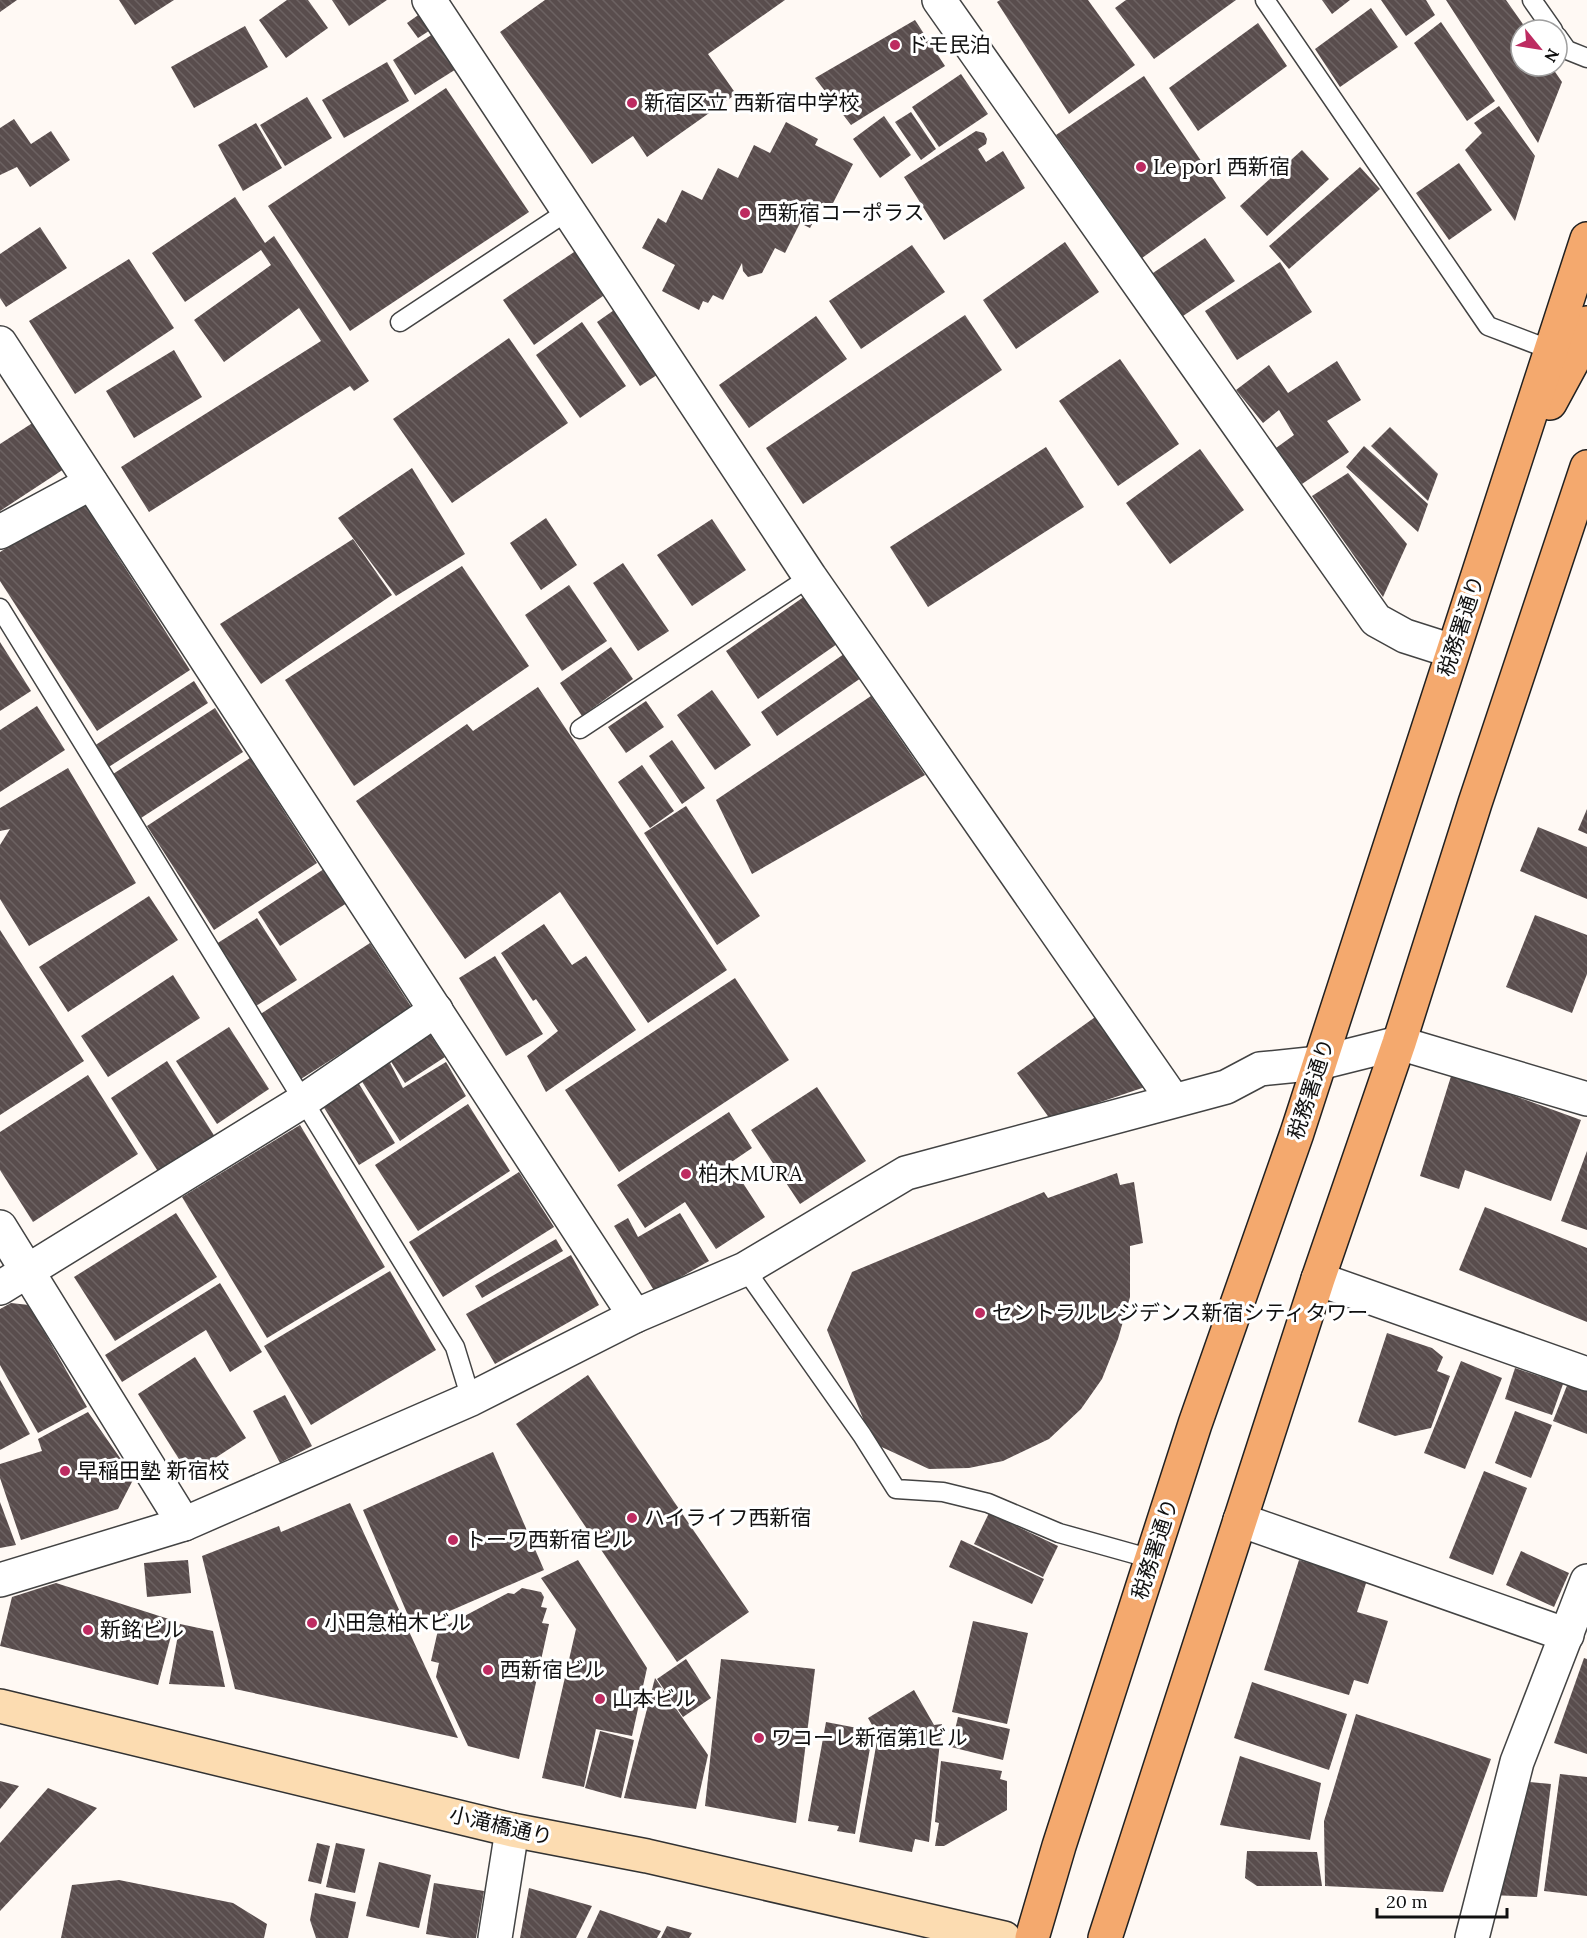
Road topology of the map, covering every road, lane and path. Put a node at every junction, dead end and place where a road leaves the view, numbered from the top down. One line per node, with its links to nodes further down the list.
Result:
1 (429, 0): 8 (street)
2 (939, 0): 21 (street)
3 (1265, 0): 13 (lane)
4 (1532, 0): 5 (lane)
5 (1545, 18)
6 (1569, 51): 7 (lane)
7 (1587, 58)
8 (568, 211): 10 (lane); 19 (street)
9 (1587, 238): 13 (main road, 税務署通り)
10 (399, 322)
11 (1587, 323): 15 (main road)
12 (0, 343): 16 (street)
13 (1551, 350): 15 (main road, 税務署通り)
14 (1587, 467): 17 (main road)
15 (1508, 481): 21 (main road, 税務署通り)
16 (91, 483): 18 (street); 23 (street)
17 (1578, 527): 24 (main road)
18 (0, 532)
19 (810, 577): 22 (lane); 28 (street)
20 (0, 608): 27 (lane)
21 (1452, 651): 25 (main road, 税務署通り)
22 (580, 729)
23 (436, 1010): 27 (street); 33 (street)
24 (1399, 1043): 25 (street); 26 (street); 31 (main road)
25 (1319, 1062): 28 (street); 38 (main road, 税務署通り)
26 (1587, 1099)
27 (303, 1101): 32 (street); 35 (lane)
28 (1173, 1101): 30 (street)
29 (0, 1227): 32 (street)
30 (745, 1269): 33 (street); 38 (lane)
31 (1317, 1279): 34 (street); 36 (main road)
32 (14, 1280): 37 (street)
33 (635, 1316): 35 (street)
34 (1587, 1374)
35 (471, 1399): 37 (street)
36 (1240, 1520): 41 (street); 47 (main road)
37 (184, 1524): 39 (street)
38 (1152, 1559): 46 (main road, 税務署通り)
39 (0, 1580)
40 (1587, 1581): 41 (street)
41 (1577, 1638): 48 (street)
42 (0, 1706): 43 (street, 小滝橋通り)
43 (512, 1830): 44 (street); 45 (street, 小滝橋通り)
44 (495, 1938)
45 (1004, 1938)
46 (1032, 1938)
47 (1105, 1938)
48 (1472, 1938)

